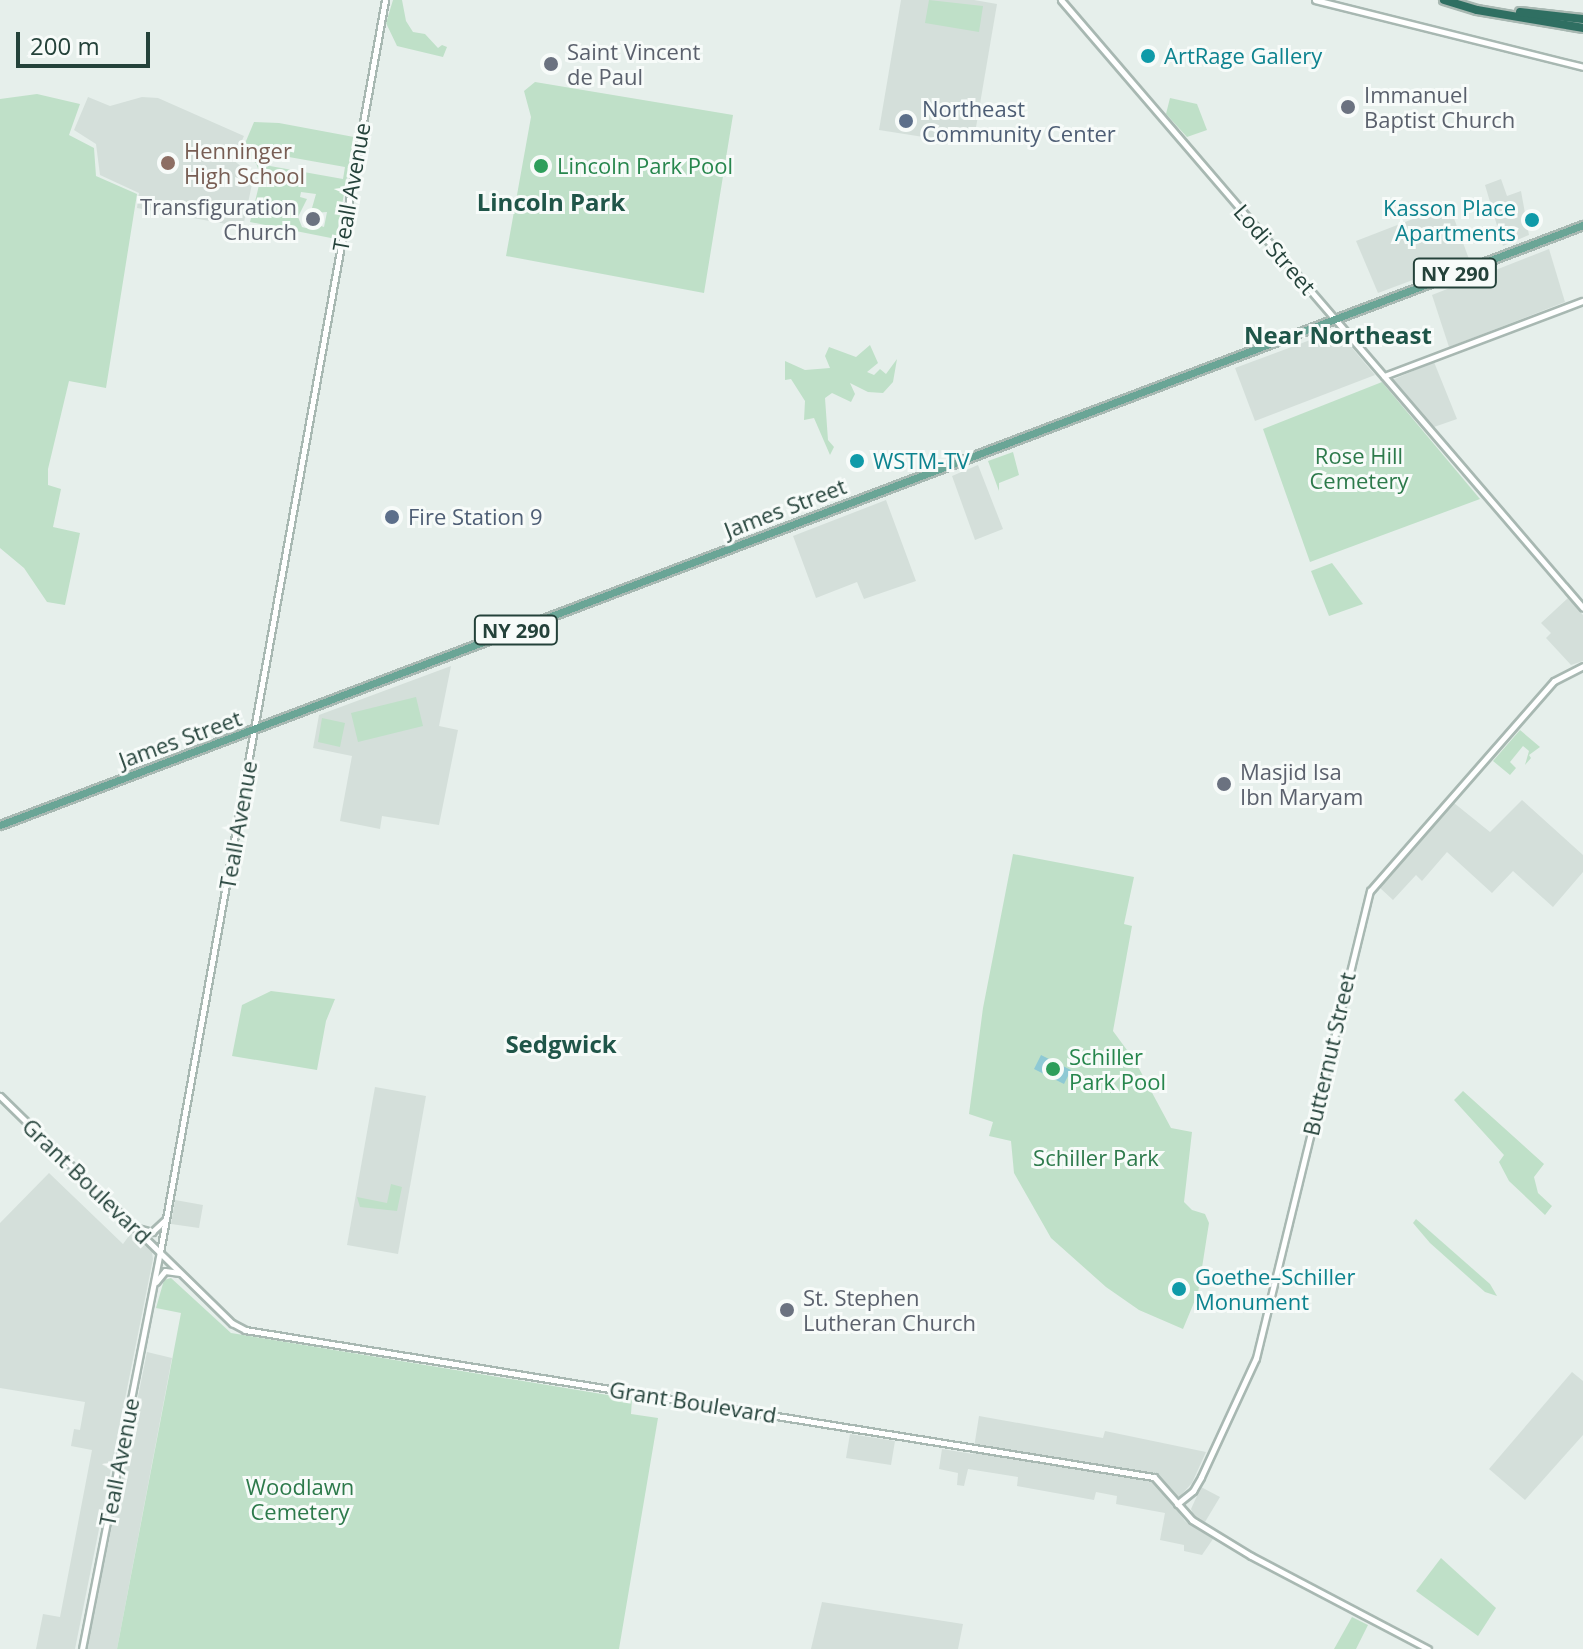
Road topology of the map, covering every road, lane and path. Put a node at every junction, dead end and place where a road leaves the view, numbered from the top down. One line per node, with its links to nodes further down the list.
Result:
1 (385, 0): 17 (street, Teall Avenue)
2 (1061, 0): 13 (street, Lodi Street)
3 (1315, 0): 10 (street)
4 (1444, 0): 6 (highway)
5 (1453, 0): 6 (highway)
6 (1494, 11): 7 (highway)
7 (1509, 13): 8 (highway); 9 (highway)
8 (1583, 19)
9 (1583, 28)
10 (1583, 67)
11 (1583, 225): 13 (main road, James Street / NY 290)
12 (1583, 301): 14 (street)
13 (1335, 319): 14 (street, Lodi Street); 17 (main road, James Street / NY 290)
14 (1384, 376): 15 (street, Lodi Street)
15 (1583, 608)
16 (1583, 666): 25 (street, Butternut Street)
17 (255, 730): 18 (main road, James Street / NY 290); 20 (street, Teall Avenue)
18 (0, 825)
19 (0, 1096): 21 (street, Grant Boulevard)
20 (165, 1219): 21 (street); 22 (street, Teall Avenue)
21 (133, 1226): 22 (street, Grant Boulevard)
22 (160, 1252): 23 (street, Grant Boulevard); 24 (street, Teall Avenue)
23 (180, 1273): 24 (street); 25 (street, Grant Boulevard)
24 (152, 1291): 26 (street, Teall Avenue)
25 (1177, 1504): 27 (street, Grant Boulevard)
26 (82, 1649)
27 (1428, 1649)

